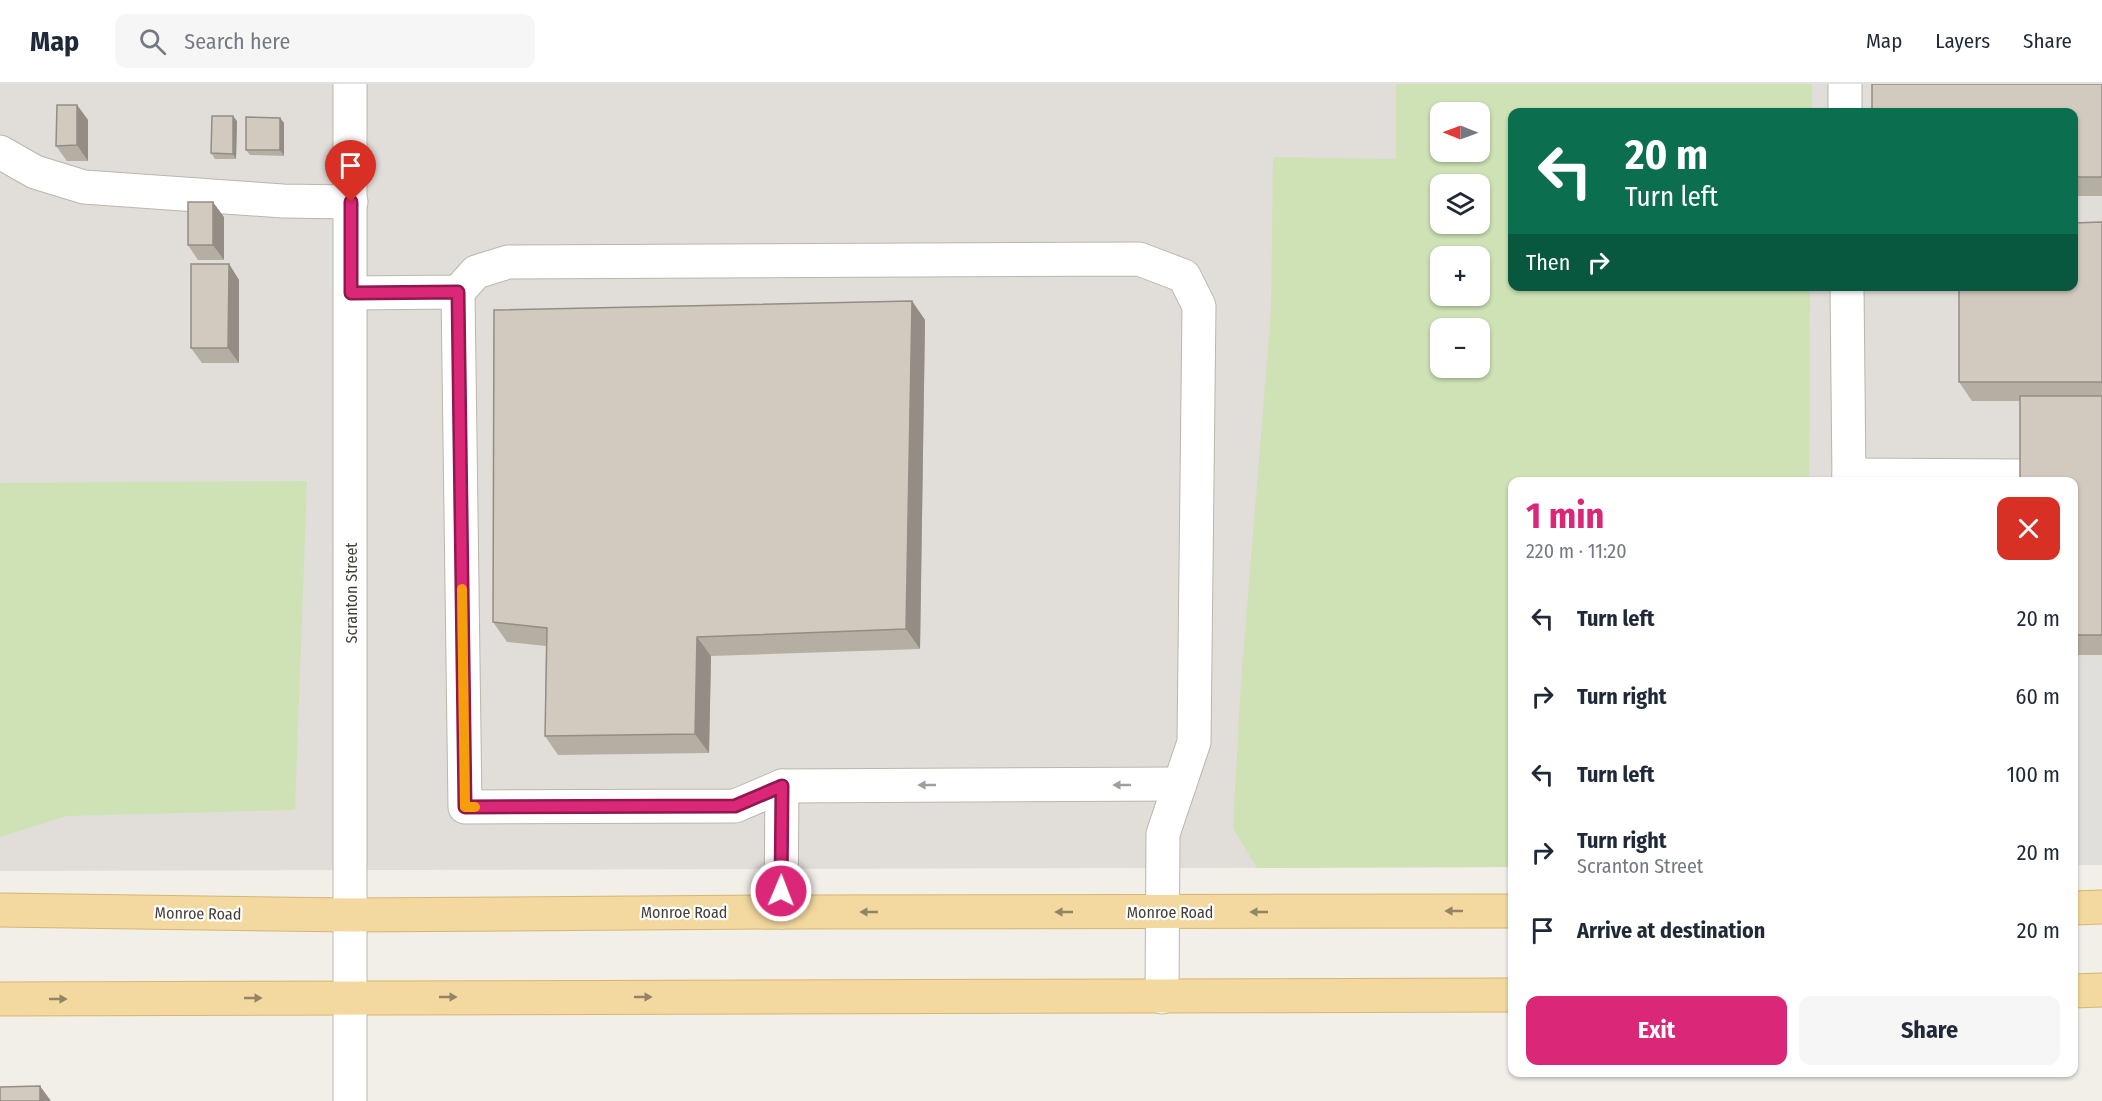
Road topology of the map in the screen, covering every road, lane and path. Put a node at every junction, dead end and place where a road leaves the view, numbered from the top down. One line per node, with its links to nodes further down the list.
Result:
1 (350, 84): 5 (street, Scranton Street)
2 (1845, 84): 3 (street)
3 (1845, 108)
4 (0, 152): 5 (street)
5 (351, 202): 8 (street, Scranton Street)
6 (1847, 291): 10 (street)
7 (458, 292): 8 (street); 12 (street); 13 (street)
8 (351, 293): 20 (street, Scranton Street)
9 (2027, 476): 11 (street)
10 (1849, 477)
11 (1938, 477)
12 (1180, 784): 13 (street, one-way to 13); 19 (street)
13 (782, 786): 18 (street)
14 (2102, 907): 15 (main road)
15 (2078, 908)
16 (0, 910): 20 (main road, Monroe Road)
17 (1508, 911): 19 (main road, Monroe Road, one-way to 19)
18 (780, 912): 19 (main road, Monroe Road, one-way to 18); 20 (main road, Monroe Road)
19 (1162, 912): 25 (street)
20 (350, 915): 24 (street, Scranton Street)
21 (2102, 990): 22 (main road)
22 (2078, 991)
23 (1508, 994): 25 (main road)
24 (349, 997): 25 (main road, one-way to 25); 26 (main road, one-way to 24); 27 (street, Scranton Street)
25 (1162, 997)
26 (0, 999)
27 (350, 1101)

